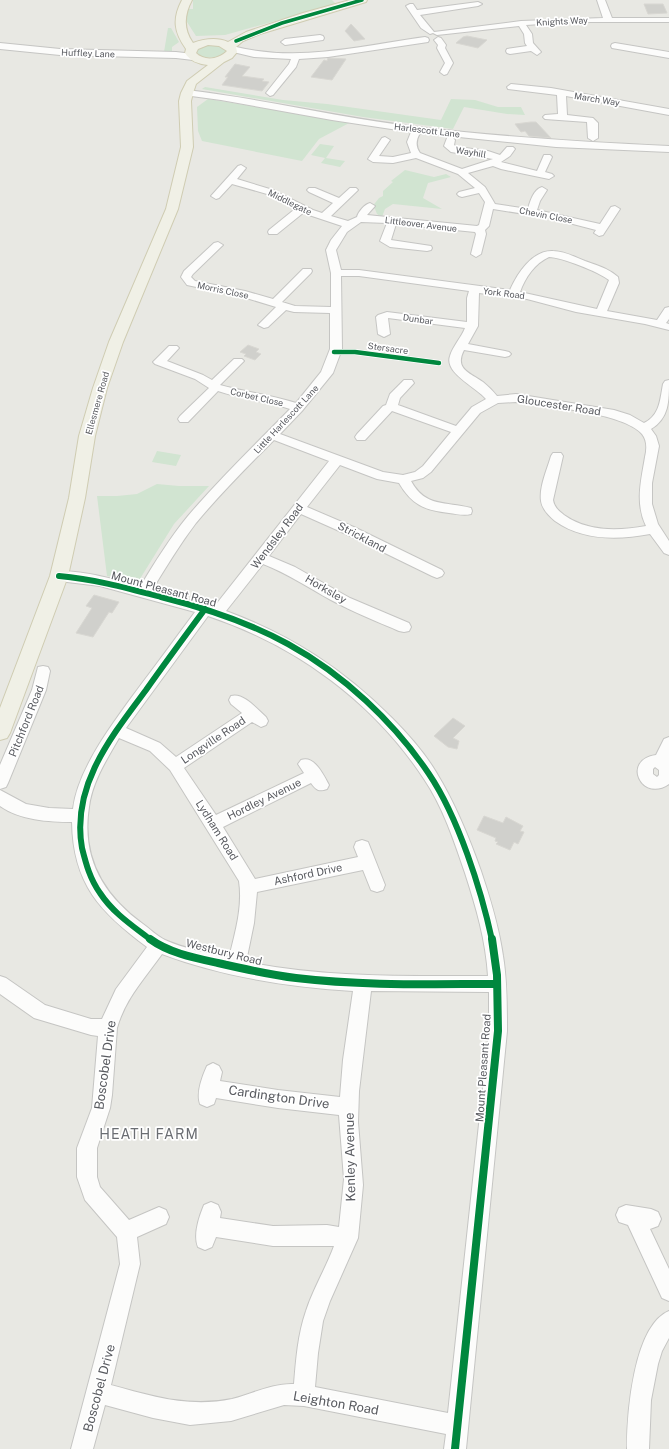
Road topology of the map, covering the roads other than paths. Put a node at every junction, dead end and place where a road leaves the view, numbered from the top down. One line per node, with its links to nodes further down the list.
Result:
1 (188, 0): 12 (main road)
2 (362, 0): 11 (main road)
3 (601, 0): 7 (street)
4 (478, 4): 6 (street)
5 (410, 6): 6 (street)
6 (415, 14): 13 (street)
7 (608, 19): 8 (street, Knights Way); 9 (street, Knights Way)
8 (669, 20)
9 (521, 23): 13 (street, Knights Way); 19 (street)
10 (315, 30): 14 (street)
11 (253, 32): 15 (main road); 20 (main road)
12 (183, 35): 15 (main road); 21 (main road)
13 (431, 37): 22 (street, Knights Way); 25 (street)
14 (320, 38): 16 (street); 22 (street)
15 (209, 42): 20 (main road); 21 (main road)
16 (285, 42)
17 (0, 46): 21 (street, Huffley Lane)
18 (615, 46): 23 (street)
19 (510, 51)
20 (227, 53): 21 (main road); 24 (street, Knights Way); 26 (main road)
21 (193, 54): 26 (main road)
22 (330, 54): 24 (street, Knights Way)
23 (669, 55)
24 (296, 56): 29 (street)
25 (444, 72)
26 (198, 77): 28 (main road)
27 (510, 87): 30 (street, March Way)
28 (187, 93): 34 (street, Harlescott Lane); 105 (main road, Ellesmere Road)
29 (270, 93)
30 (561, 93): 31 (street, March Way); 33 (street)
31 (669, 112)
32 (548, 117): 33 (street)
33 (563, 117): 35 (street, March Way)
34 (417, 130): 39 (street, Harlescott Lane); 40 (street)
35 (593, 138)
36 (385, 140): 40 (street)
37 (450, 140): 42 (street, Wayhill)
38 (510, 149): 42 (street)
39 (669, 149)
40 (417, 155): 44 (street)
41 (547, 157): 42 (street)
42 (496, 160): 44 (street)
43 (241, 168): 45 (street)
44 (461, 172): 46 (street)
45 (230, 180): 51 (street); 55 (street, Middlegate)
46 (482, 189): 50 (street); 54 (street)
47 (312, 190): 52 (street)
48 (353, 190): 52 (street)
49 (542, 190): 57 (street)
50 (462, 194)
51 (216, 196)
52 (340, 202): 58 (street)
53 (370, 206): 59 (street)
54 (490, 206): 57 (street, Chevin Close); 62 (street)
55 (301, 209): 58 (street, Middlegate); 63 (street)
56 (615, 209): 57 (street, Chevin Close)
57 (532, 212)
58 (324, 217): 61 (street, Middlegate)
59 (363, 218): 60 (street, Littleover Avenue); 61 (street, Little Harlescott Lane)
60 (393, 220): 62 (street, Littleover Avenue); 65 (street)
61 (349, 225): 70 (street, Little Harlescott Lane)
62 (479, 229): 66 (street)
63 (273, 232)
64 (218, 245): 67 (street)
65 (423, 246)
66 (474, 251)
67 (196, 265): 68 (street); 73 (street, Morris Close)
68 (211, 265)
69 (307, 271): 73 (street)
70 (336, 273): 71 (street, York Road); 74 (street, Little Harlescott Lane)
71 (475, 289): 72 (street, York Road); 78 (street)
72 (514, 294): 76 (street, York Road); 76 (street)
73 (279, 305): 74 (street, Morris Close); 77 (street)
74 (336, 310): 90 (street, Little Harlescott Lane)
75 (669, 310): 79 (street)
76 (600, 314): 79 (street, York Road)
77 (264, 325)
78 (472, 326): 80 (street, Dunbar); 81 (street)
79 (664, 326)
80 (384, 334)
81 (462, 346): 83 (street); 88 (street)
82 (173, 348): 87 (street, Corbet Close)
83 (506, 354)
84 (238, 360): 87 (street, Corbet Close)
85 (408, 383): 89 (street)
86 (669, 384): 92 (street)
87 (214, 386): 90 (street, Corbet Close); 91 (street, Corbet Close)
88 (493, 400): 92 (street, Gloucester Road); 93 (street, Gloucester Road)
89 (392, 407): 93 (street); 95 (street)
90 (298, 408): 94 (street, Little Harlescott Lane)
91 (184, 419)
92 (643, 428): 101 (street)
93 (459, 431): 98 (street, Gloucester Road)
94 (272, 435): 97 (street, Gloucester Road); 106 (street, Little Harlescott Lane)
95 (361, 437)
96 (557, 456): 101 (street)
97 (337, 460): 98 (street, Gloucester Road); 99 (street, Wendsley Road)
98 (403, 479): 100 (street)
99 (298, 508): 103 (street, Wendsley Road); 104 (street, Strickland)
100 (466, 511)
101 (654, 529): 102 (street)
102 (669, 550)
103 (260, 558): 107 (street, Wendsley Road); 108 (street, Horksley)
104 (431, 567)
105 (59, 576): 106 (street, Mount Pleasant Road); 112 (main road, Ellesmere Road)
106 (143, 592): 107 (street, Mount Pleasant Road)
107 (211, 611): 111 (street, Westbury Road); 127 (street, Mount Pleasant Road)
108 (394, 627)
109 (46, 677): 117 (street, Pitchford Road)
110 (236, 700): 115 (street, Longville Road)
111 (116, 730): 115 (street, Lydham Road); 119 (street, Westbury Road)
112 (0, 733)
113 (669, 743): 114 (street)
114 (660, 763)
115 (175, 766): 120 (street, Lydham Road)
116 (314, 774): 120 (street, Hordley Avenue)
117 (0, 783)
118 (0, 796): 119 (street)
119 (80, 814): 123 (street, Westbury Road)
120 (213, 824): 122 (street, Lydham Road)
121 (377, 885): 122 (street, Ashford Drive)
122 (249, 887): 124 (street, Lydham Road)
123 (159, 945): 124 (street, Westbury Road); 128 (street, Boscobel Drive)
124 (236, 967): 125 (street, Westbury Road)
125 (363, 983): 127 (street, Westbury Road); 130 (street, Kenley Avenue)
126 (0, 984): 128 (street)
127 (497, 984): 140 (street, Mount Pleasant Road)
128 (108, 1028): 134 (street, Boscobel Drive)
129 (210, 1086): 130 (street, Cardington Drive)
130 (349, 1107): 135 (street, Kenley Avenue)
131 (159, 1216): 134 (street)
132 (636, 1217): 136 (street)
133 (208, 1226): 135 (street)
134 (126, 1232): 138 (street, Boscobel Drive)
135 (348, 1238): 139 (street, Kenley Avenue)
136 (669, 1291)
137 (669, 1321): 143 (street)
138 (98, 1392): 139 (street, Leighton Road); 141 (street, Boscobel Drive)
139 (304, 1395): 140 (street, Leighton Road)
140 (458, 1426): 142 (street, Mount Pleasant Road)
141 (82, 1449)
142 (456, 1449)
143 (638, 1449)

